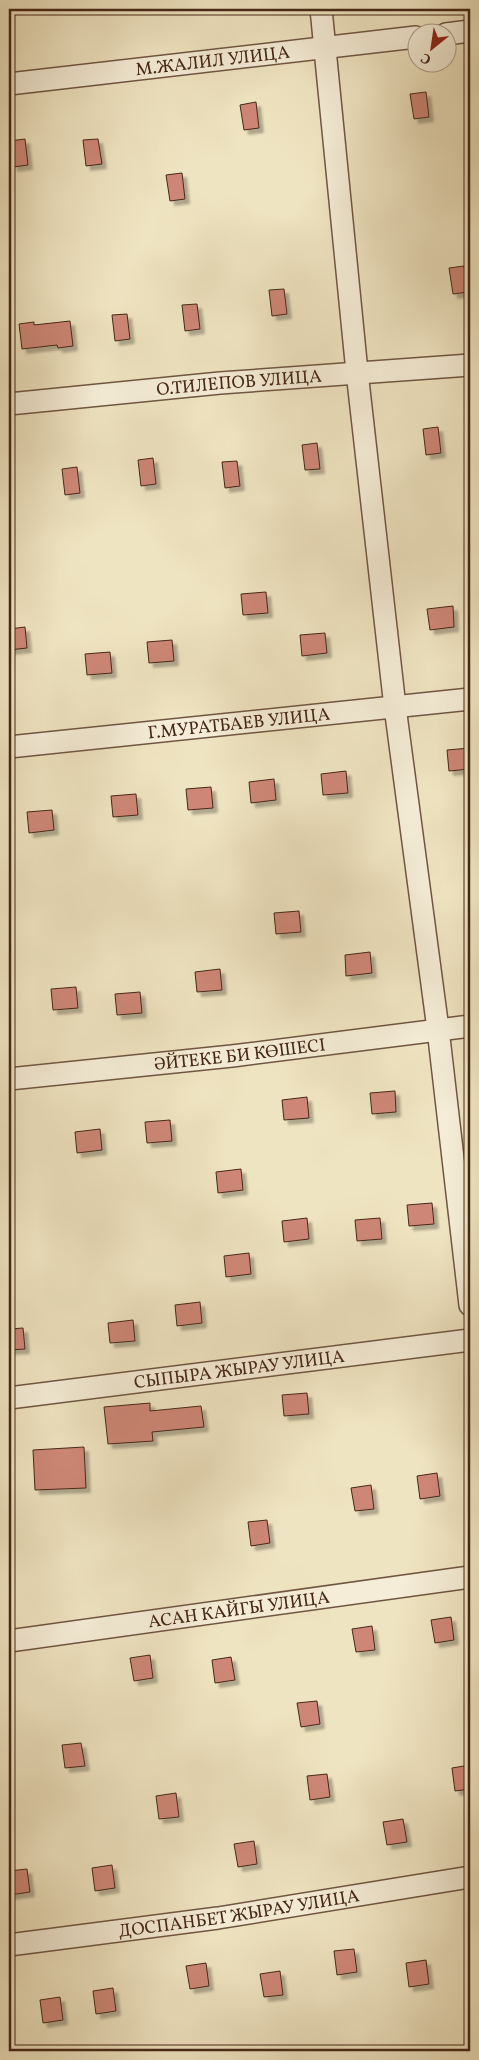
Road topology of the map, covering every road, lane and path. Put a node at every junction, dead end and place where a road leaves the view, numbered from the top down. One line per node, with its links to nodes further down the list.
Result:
1 (321, 9): 5 (street)
2 (470, 31): 3 (street)
3 (456, 33)
4 (406, 38): 5 (street, М.ЖАЛИЛ УЛИЦА)
5 (325, 48): 6 (street, М.ЖАЛИЛ УЛИЦА); 8 (street)
6 (9, 84)
7 (470, 365): 8 (street, О.ТИЛЕПОВ УЛИЦА)
8 (357, 372): 9 (street, О.ТИЛЕПОВ УЛИЦА); 11 (street)
9 (9, 404)
10 (470, 699): 11 (street, Г.МУРАТБАЕВ УЛИЦА)
11 (395, 707): 12 (street, Г.МУРАТБАЕВ УЛИЦА); 14 (street)
12 (9, 747)
13 (470, 1026): 14 (street, ӘЙТЕКЕ БИ КӨШЕСІ)
14 (438, 1029): 15 (street, ӘЙТЕКЕ БИ КӨШЕСІ); 16 (street)
15 (9, 1079)
16 (470, 1305)
17 (470, 1340): 18 (street, СЫПЫРА ЖЫРАУ УЛИЦА)
18 (9, 1398)
19 (470, 1577): 20 (street, АСАН КАЙГЫ УЛИЦА)
20 (9, 1642)
21 (470, 1877): 22 (street, ДОСПАНБЕТ ЖЫРАУ УЛИЦА)
22 (9, 1946)

